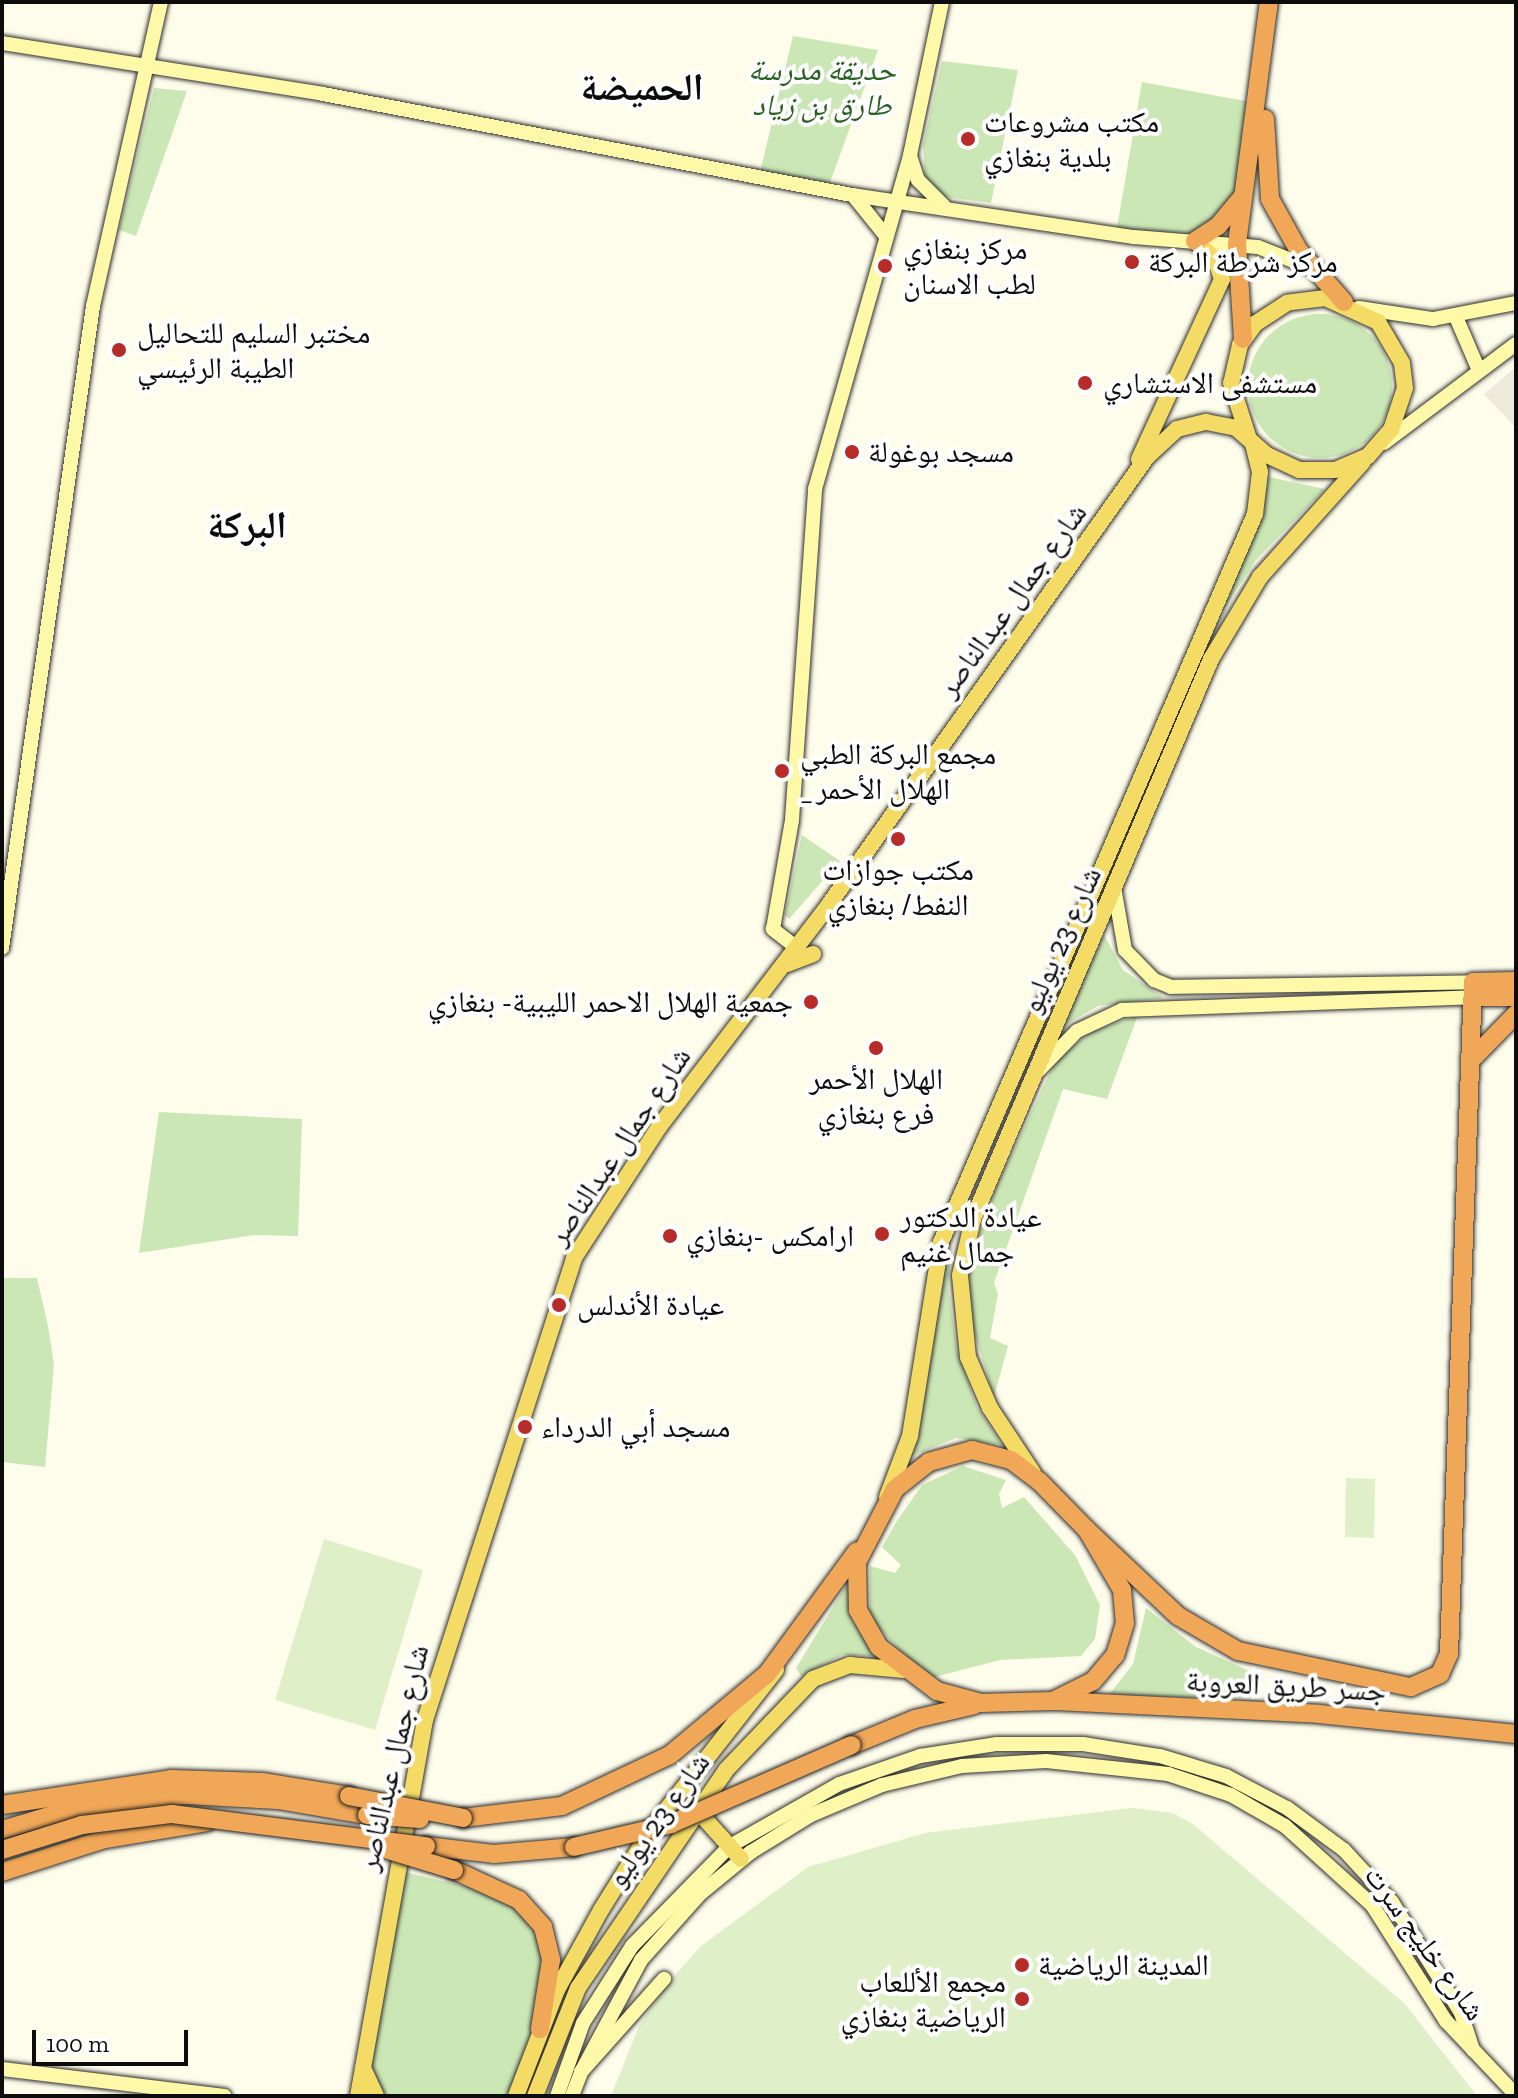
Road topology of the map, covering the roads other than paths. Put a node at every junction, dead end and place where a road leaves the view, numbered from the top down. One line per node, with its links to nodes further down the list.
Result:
1 (161, 2): 6 (main road)
2 (942, 2): 7 (main road)
3 (1269, 2): 9 (highway)
4 (1278, 2): 8 (highway)
5 (2, 43): 6 (main road)
6 (148, 71): 10 (main road); 27 (main road)
7 (910, 155): 11 (main road); 12 (main road)
8 (1265, 183): 9 (highway); 16 (highway)
9 (1244, 189): 14 (highway); 15 (highway)
10 (852, 195): 11 (main road); 13 (main road)
11 (896, 200): 12 (main road); 13 (main road)
12 (948, 209): 14 (main road)
13 (885, 235): 28 (main road)
14 (1195, 241): 15 (main road); 25 (main road)
15 (1237, 244): 16 (main road); 20 (highway)
16 (1315, 270): 18 (highway)
17 (1516, 303): 19 (main road)
18 (1351, 305): 19 (main road); 20 (main road); 24 (main road)
19 (1456, 317): 22 (main road)
20 (1243, 339): 23 (main road)
21 (1516, 344): 22 (main road)
22 (1478, 368): 24 (main road)
23 (1251, 441): 24 (main road); 25 (main road, شارع جمال عبدالناصر); 38 (main road, شارع 23 يوليو)
24 (1371, 454): 26 (main road, شارع 23 يوليو)
25 (1134, 476): 28 (main road, شارع جمال عبدالناصر)
26 (1114, 887): 32 (main road); 36 (main road, شارع 23 يوليو)
27 (2, 948)
28 (797, 948): 30 (main road, شارع جمال عبدالناصر)
29 (813, 954): 30 (main road)
30 (779, 969): 57 (main road, شارع جمال عبدالناصر)
31 (1516, 981): 32 (highway)
32 (1473, 989): 33 (highway); 35 (highway); 36 (main road)
33 (1516, 997)
34 (1516, 1014): 35 (highway)
35 (1473, 1058): 39 (highway)
36 (1028, 1083): 37 (main road, شارع 23 يوليو)
37 (1039, 1481): 38 (highway); 39 (highway)
38 (884, 1506): 40 (highway)
39 (1087, 1530): 43 (highway)
40 (864, 1543): 41 (highway); 42 (highway)
41 (785, 1654): 48 (highway); 56 (main road, شارع 23 يوليو)
42 (904, 1670): 44 (highway); 47 (main road, شارع 23 يوليو)
43 (1053, 1701): 44 (highway); 45 (highway, جسر طريق العروبة)
44 (981, 1703): 51 (highway, bridge)
45 (1516, 1734)
46 (2, 1805): 48 (highway, bridge)
47 (696, 1809): 53 (main road); 61 (main road, شارع 23 يوليو)
48 (463, 1818): 50 (highway, bridge)
49 (242, 1819): 51 (highway, bridge); 52 (highway, bridge); 54 (highway, bridge)
50 (2, 1830)
51 (364, 1840): 56 (highway, bridge)
52 (2, 1850)
53 (736, 1853): 59 (main road, شارع خليج سرت); 62 (main road, شارع خليج سرت); 66 (main road, شارع خليج سرت)
54 (2, 1872)
55 (664, 1979): 59 (main road)
56 (540, 2029): 60 (main road, شارع 23 يوليو)
57 (362, 2063): 64 (main road, شارع جمال عبدالناصر); 65 (main road)
58 (2, 2069): 63 (main road)
59 (581, 2072): 67 (main road)
60 (517, 2093)
61 (535, 2095)
62 (1516, 2095)
63 (224, 2096)
64 (358, 2096)
65 (376, 2096)
66 (557, 2096)
67 (572, 2096)

